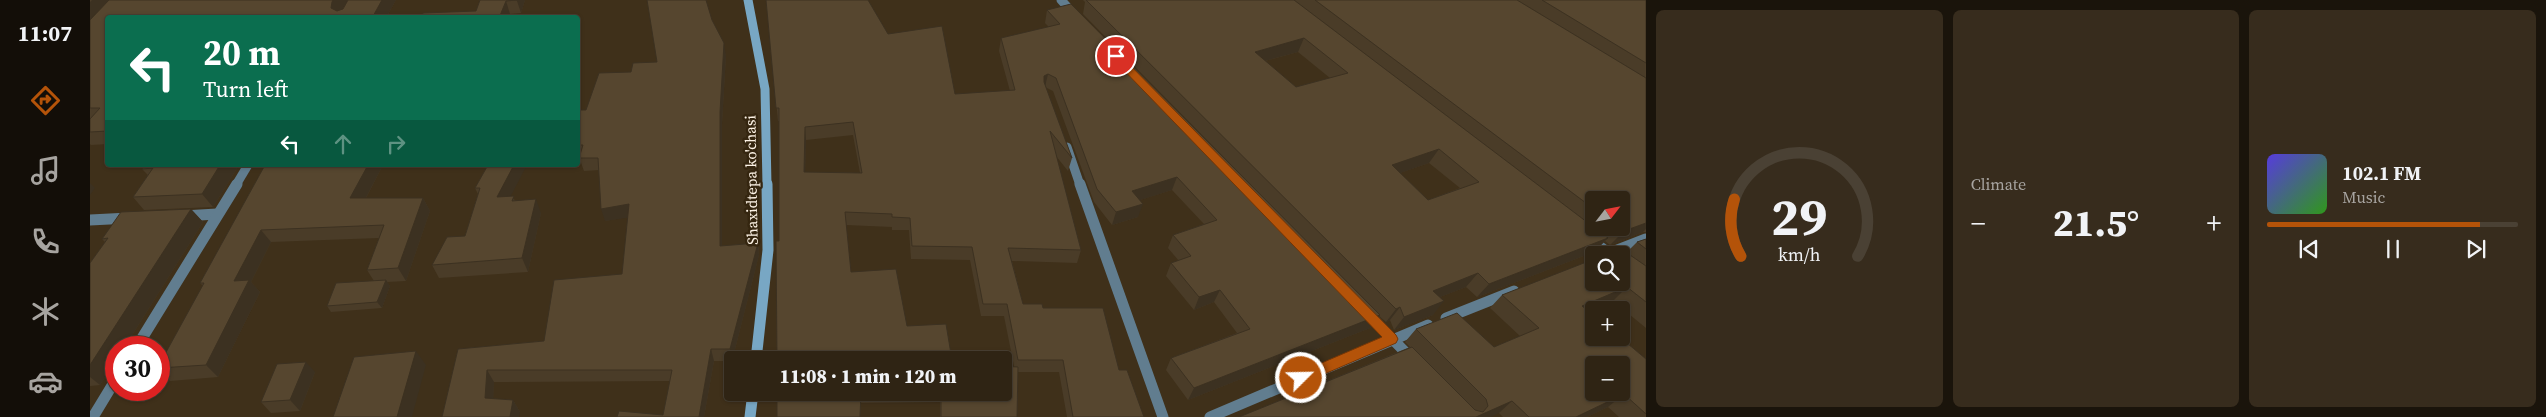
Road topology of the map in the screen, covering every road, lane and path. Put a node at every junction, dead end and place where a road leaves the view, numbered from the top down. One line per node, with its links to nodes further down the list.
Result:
1 (748, 0): 18 (street, Shaxidtepa ko'chasi)
2 (1061, 0): 3 (street)
3 (1081, 21)
4 (1064, 139): 24 (street)
5 (247, 167): 6 (street)
6 (217, 214): 7 (street); 16 (street)
7 (168, 216)
8 (139, 218): 9 (street)
9 (90, 220)
10 (1586, 236): 12 (street)
11 (1646, 239): 13 (street)
12 (1598, 246)
13 (1628, 246)
14 (1530, 284): 17 (street)
15 (1357, 304): 17 (street)
16 (143, 336)
17 (1392, 339): 19 (street); 25 (street)
18 (757, 351)
19 (1420, 367)
20 (105, 397): 22 (street)
21 (752, 401): 23 (street)
22 (93, 417)
23 (750, 417)
24 (1163, 417)
25 (1210, 417)

